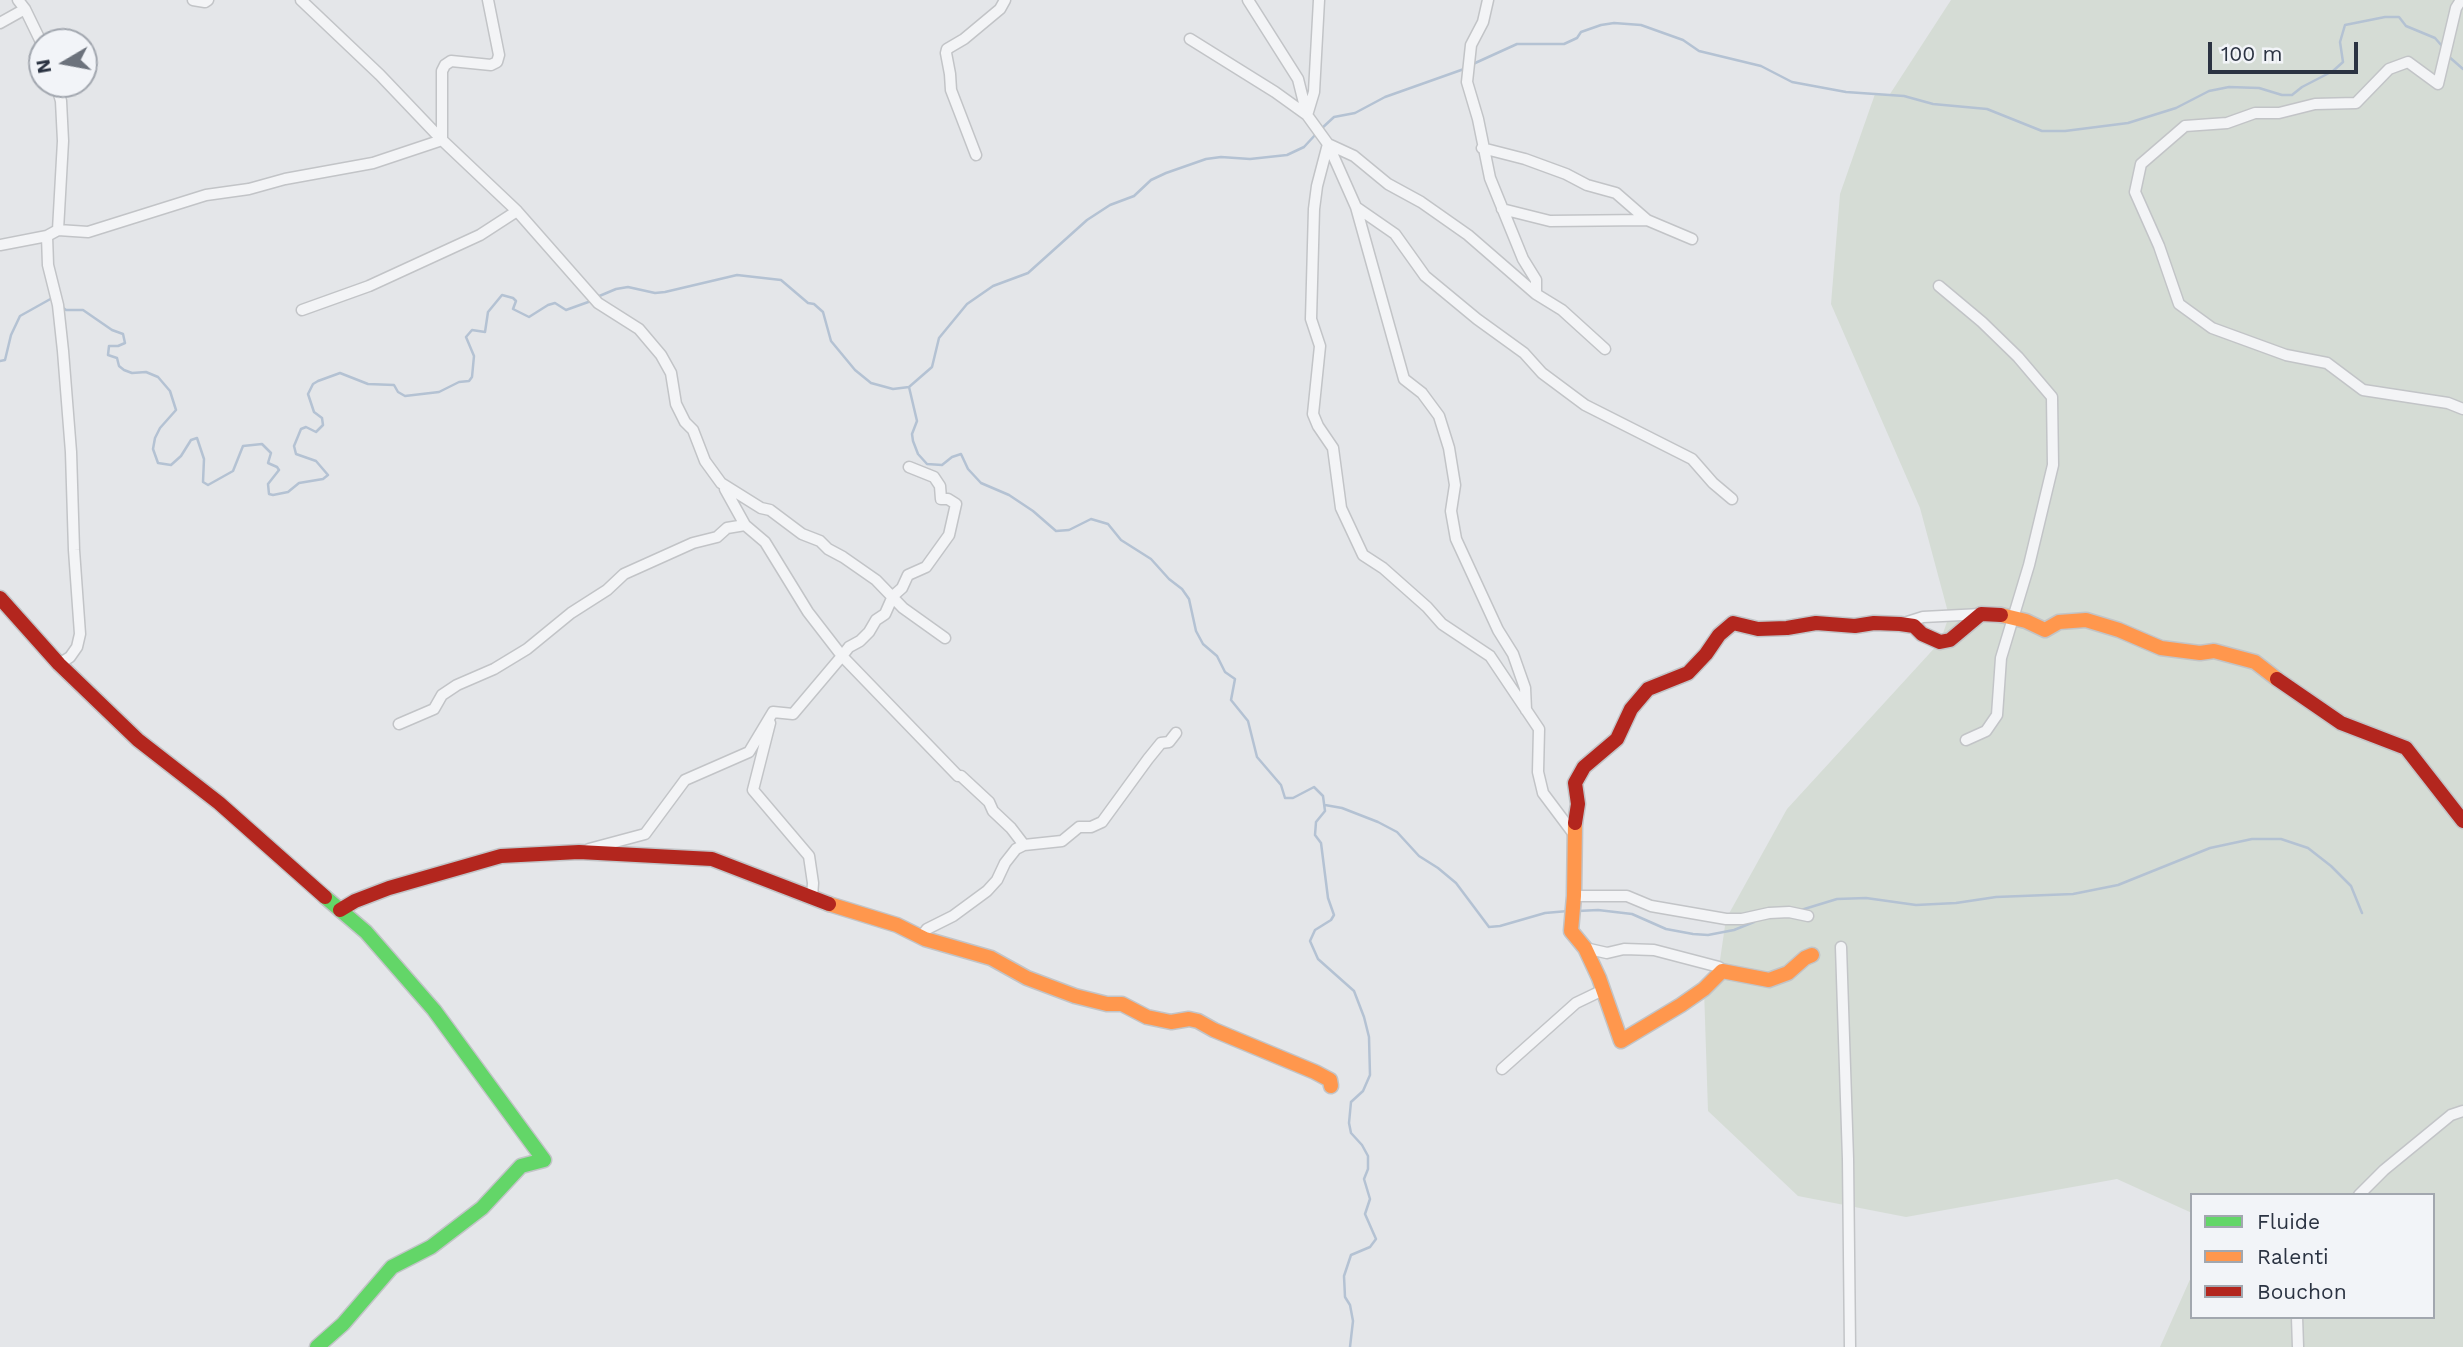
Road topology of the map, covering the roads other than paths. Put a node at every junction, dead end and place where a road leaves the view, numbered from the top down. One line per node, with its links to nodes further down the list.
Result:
1 (193, 0): 2 (street)
2 (208, 0)
3 (301, 0): 16 (street)
4 (488, 0): 16 (street)
5 (1005, 0): 19 (street)
6 (1248, 0): 15 (street)
7 (1318, 0): 15 (street)
8 (1488, 0): 18 (street)
9 (2461, 0): 32 (street)
10 (21, 5): 11 (street); 12 (street)
11 (0, 23)
12 (33, 28)
13 (1190, 39): 15 (street)
14 (60, 98): 24 (street)
15 (1307, 115): 17 (street)
16 (442, 140): 22 (street); 24 (street)
17 (1328, 144): 20 (street); 29 (street); 45 (street)
18 (1482, 148): 21 (street); 23 (street)
19 (976, 155)
20 (1356, 207): 35 (street); 45 (street)
21 (1502, 209): 23 (street); 29 (street)
22 (517, 211): 30 (street); 34 (street)
23 (1647, 220): 26 (street)
24 (58, 230): 25 (street)
25 (47, 236): 27 (street); 44 (street)
26 (1692, 239)
27 (0, 245)
28 (1939, 286): 40 (street)
29 (1536, 294): 31 (street)
30 (302, 310)
31 (1605, 349)
32 (2463, 409)
33 (909, 467): 37 (street)
34 (721, 483): 36 (street); 37 (street)
35 (1732, 499)
36 (745, 525): 43 (street); 47 (street)
37 (893, 596): 42 (street); 43 (street)
38 (0, 598): 44 (street)
39 (1981, 614): 40 (street); 41 (street); 41 (street)
40 (2013, 618): 49 (street); 50 (street)
41 (1900, 624): 51 (street)
42 (945, 638)
43 (842, 656): 46 (street); 52 (street)
44 (60, 664): 56 (street)
45 (1526, 710): 51 (street)
46 (773, 712): 53 (street); 55 (street)
47 (399, 724)
48 (1176, 733): 52 (street)
49 (1966, 740)
50 (2463, 821)
51 (1573, 833): 54 (street)
52 (1024, 845): 58 (street)
53 (579, 852): 55 (street); 56 (street)
54 (1574, 896): 57 (street); 60 (street)
55 (812, 897): 58 (street)
56 (340, 910): 69 (street)
57 (1808, 916)
58 (921, 937): 65 (street)
59 (1841, 947): 70 (street)
60 (1586, 948): 62 (street); 63 (street)
61 (1812, 956): 62 (street)
62 (1722, 971): 63 (street)
63 (1603, 990): 64 (street)
64 (1502, 1069)
65 (1331, 1086)
66 (2463, 1111): 67 (street)
67 (2361, 1193)
68 (2297, 1319): 71 (street)
69 (317, 1347)
70 (1850, 1347)
71 (2298, 1347)

